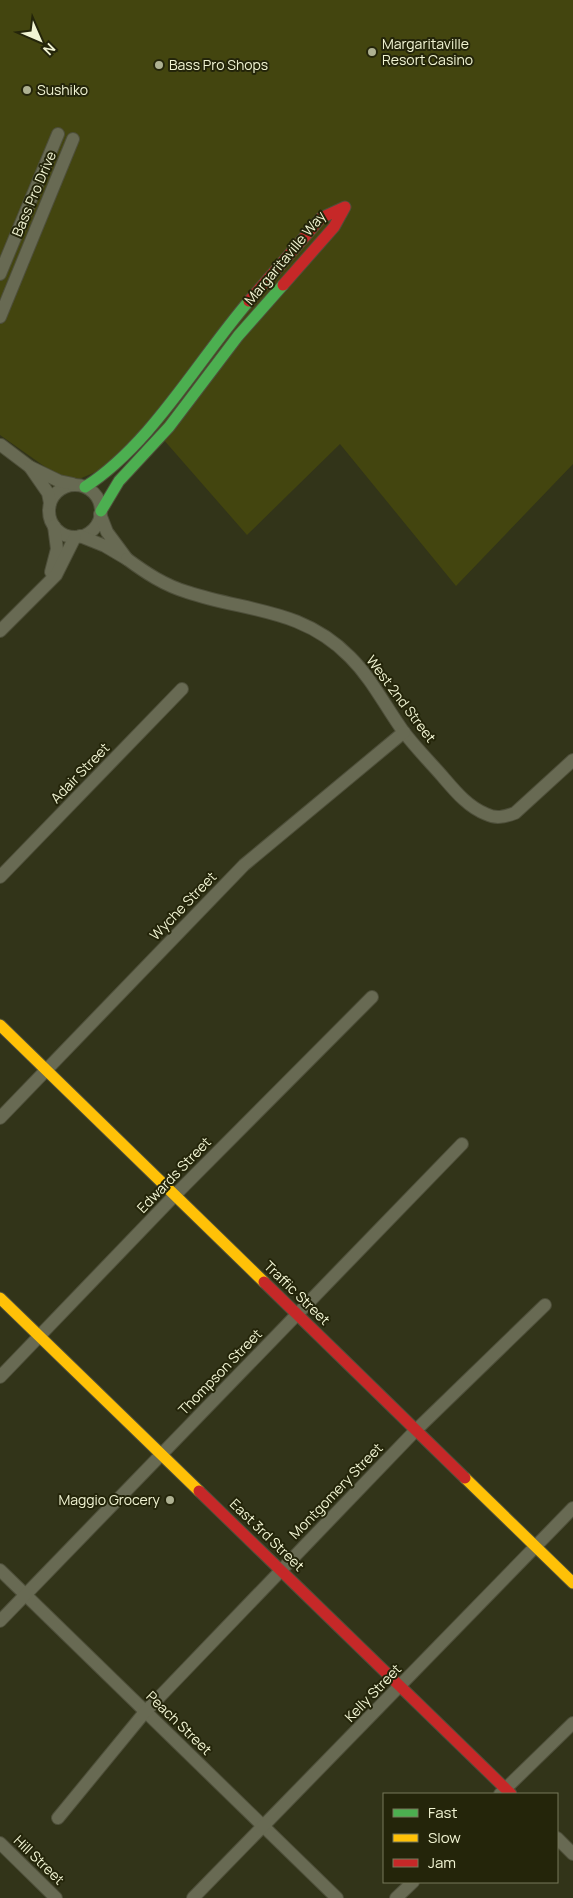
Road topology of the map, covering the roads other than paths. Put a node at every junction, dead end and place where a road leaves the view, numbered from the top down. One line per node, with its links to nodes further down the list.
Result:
1 (58, 134): 3 (street, Bass Pro Drive)
2 (73, 138): 4 (street, Bass Pro Drive)
3 (0, 274)
4 (0, 317)
5 (0, 444): 6 (street)
6 (30, 467): 7 (street); 8 (street)
7 (80, 486): 8 (street); 9 (street); 9 (street, Margaritaville Way)
8 (50, 503): 10 (street)
9 (101, 512): 11 (street); 12 (street, West 2nd Street)
10 (54, 526): 11 (street); 13 (street)
11 (77, 536): 12 (street, West 2nd Street); 13 (street)
12 (127, 559): 16 (street, West 2nd Street)
13 (40, 589): 14 (street)
14 (0, 631)
15 (182, 690): 18 (street, Adair Street)
16 (404, 732): 17 (street, West 2nd Street); 21 (street, Wyche Street)
17 (573, 760)
18 (0, 877)
19 (372, 997): 24 (street, Edwards Street)
20 (0, 1025): 21 (street, Traffic Street)
21 (47, 1070): 22 (street, Wyche Street); 24 (street, Traffic Street)
22 (0, 1118)
23 (462, 1144): 27 (street, Thompson Street)
24 (175, 1195): 27 (street, Traffic Street); 28 (street, Edwards Street)
25 (0, 1298): 28 (street, East 3rd Street)
26 (545, 1305): 30 (street, Montgomery Street)
27 (297, 1314): 30 (street, Traffic Street); 31 (street, Thompson Street)
28 (39, 1336): 29 (street, Edwards Street); 31 (street, East 3rd Street)
29 (0, 1377)
30 (415, 1431): 33 (street, Traffic Street); 34 (street, Montgomery Street)
31 (162, 1455): 34 (street, East 3rd Street); 37 (street, Thompson Street)
32 (573, 1508): 33 (street, Kelly Street)
33 (535, 1547): 36 (street, Traffic Street); 39 (street, Kelly Street)
34 (281, 1569): 39 (street, East 3rd Street); 40 (street, Montgomery Street)
35 (0, 1570): 37 (street, Peach Street)
36 (573, 1583)
37 (26, 1594): 38 (street, Thompson Street); 40 (street, Peach Street)
38 (0, 1620)
39 (401, 1686): 42 (street, East 3rd Street); 44 (street, Kelly Street)
40 (146, 1712): 43 (street, Montgomery Street); 44 (street, Peach Street)
41 (573, 1722): 42 (street)
42 (506, 1792)
43 (58, 1818)
44 (263, 1826): 50 (street, Kelly Street); 51 (street, Peach Street)
45 (558, 1839): 47 (street)
46 (0, 1843): 49 (street, Hill Street)
47 (573, 1854)
48 (412, 1883): 52 (street)
49 (56, 1898)
50 (193, 1898)
51 (337, 1898)
52 (396, 1898)

